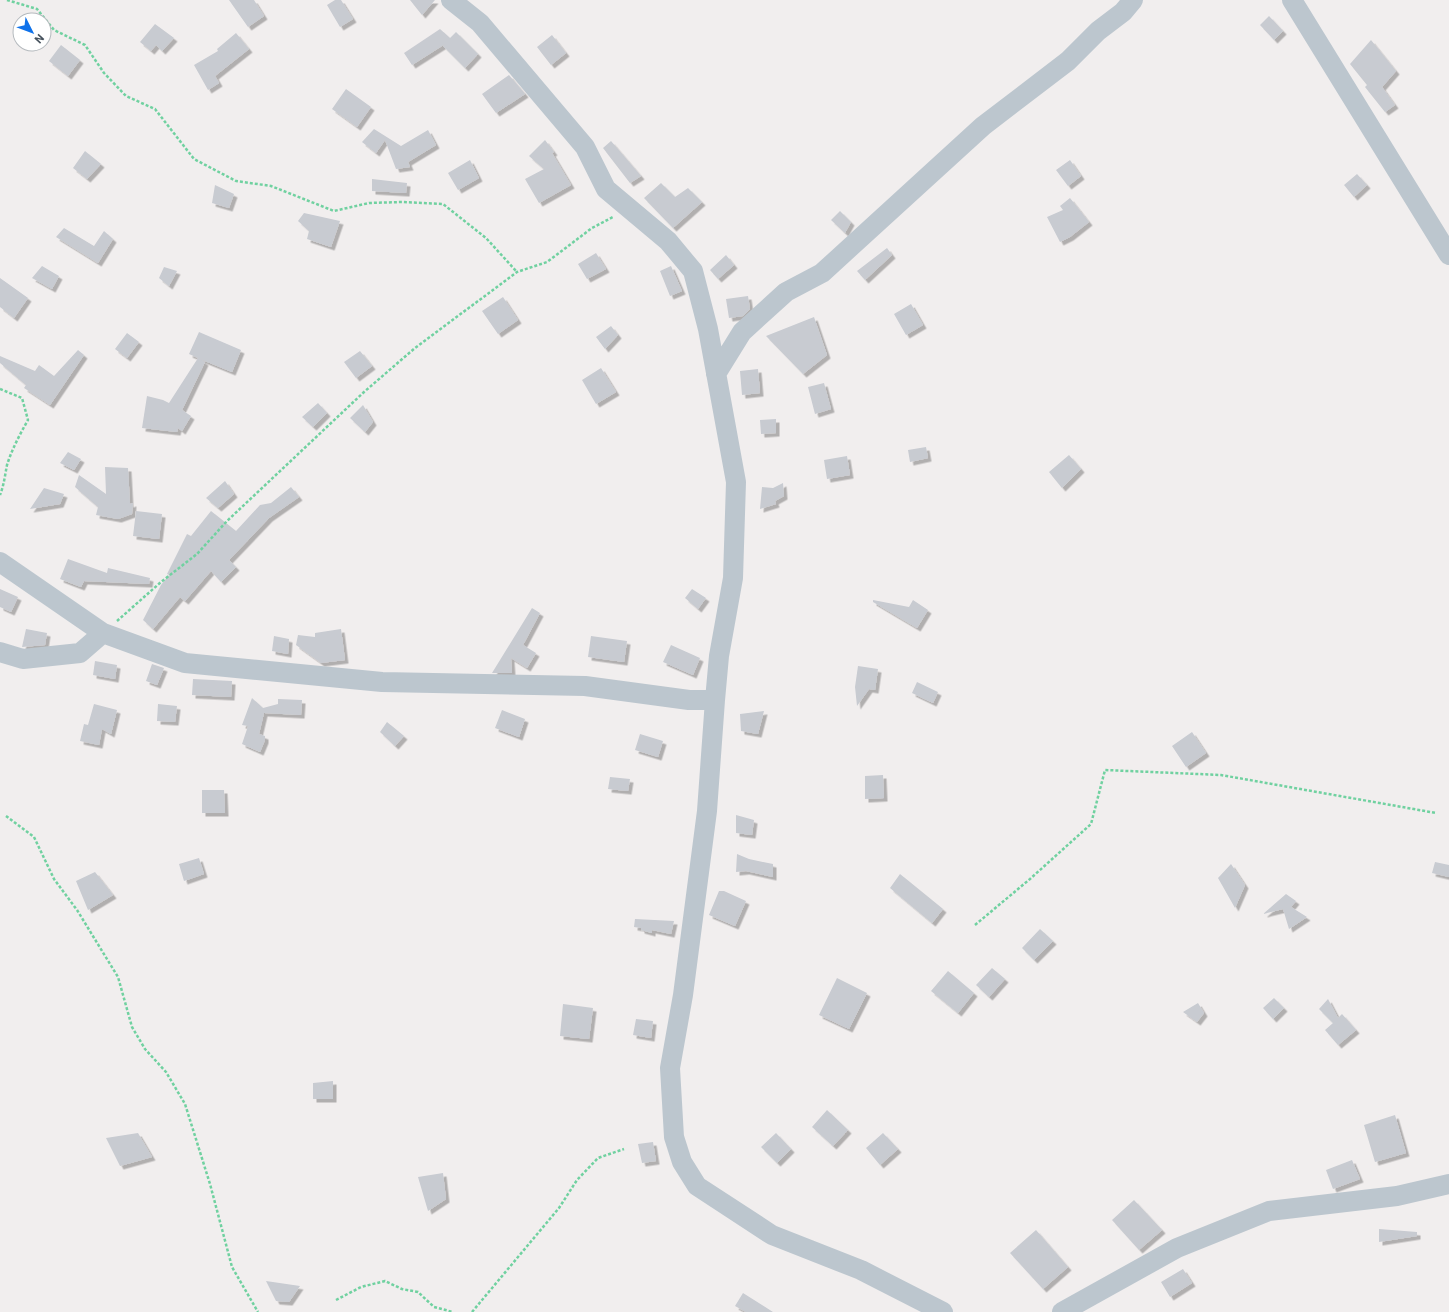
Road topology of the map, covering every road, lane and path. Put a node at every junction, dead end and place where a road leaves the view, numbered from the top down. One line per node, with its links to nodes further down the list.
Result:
1 (7, 0): 7 (path)
2 (451, 0): 5 (street)
3 (1134, 0): 8 (street)
4 (1292, 0): 6 (street)
5 (630, 209): 7 (path); 8 (street)
6 (1449, 255)
7 (516, 272): 12 (path)
8 (716, 374): 14 (street)
9 (0, 389): 10 (path)
10 (0, 495)
11 (0, 562): 12 (street)
12 (103, 633): 13 (street); 14 (street)
13 (0, 652)
14 (715, 700): 24 (street)
15 (1436, 813): 17 (path)
16 (6, 816): 21 (path)
17 (975, 925)
18 (624, 1149): 23 (path)
19 (1449, 1184): 25 (street)
20 (336, 1300): 22 (path)
21 (258, 1312)
22 (453, 1312)
23 (472, 1312)
24 (942, 1312)
25 (1062, 1312)

